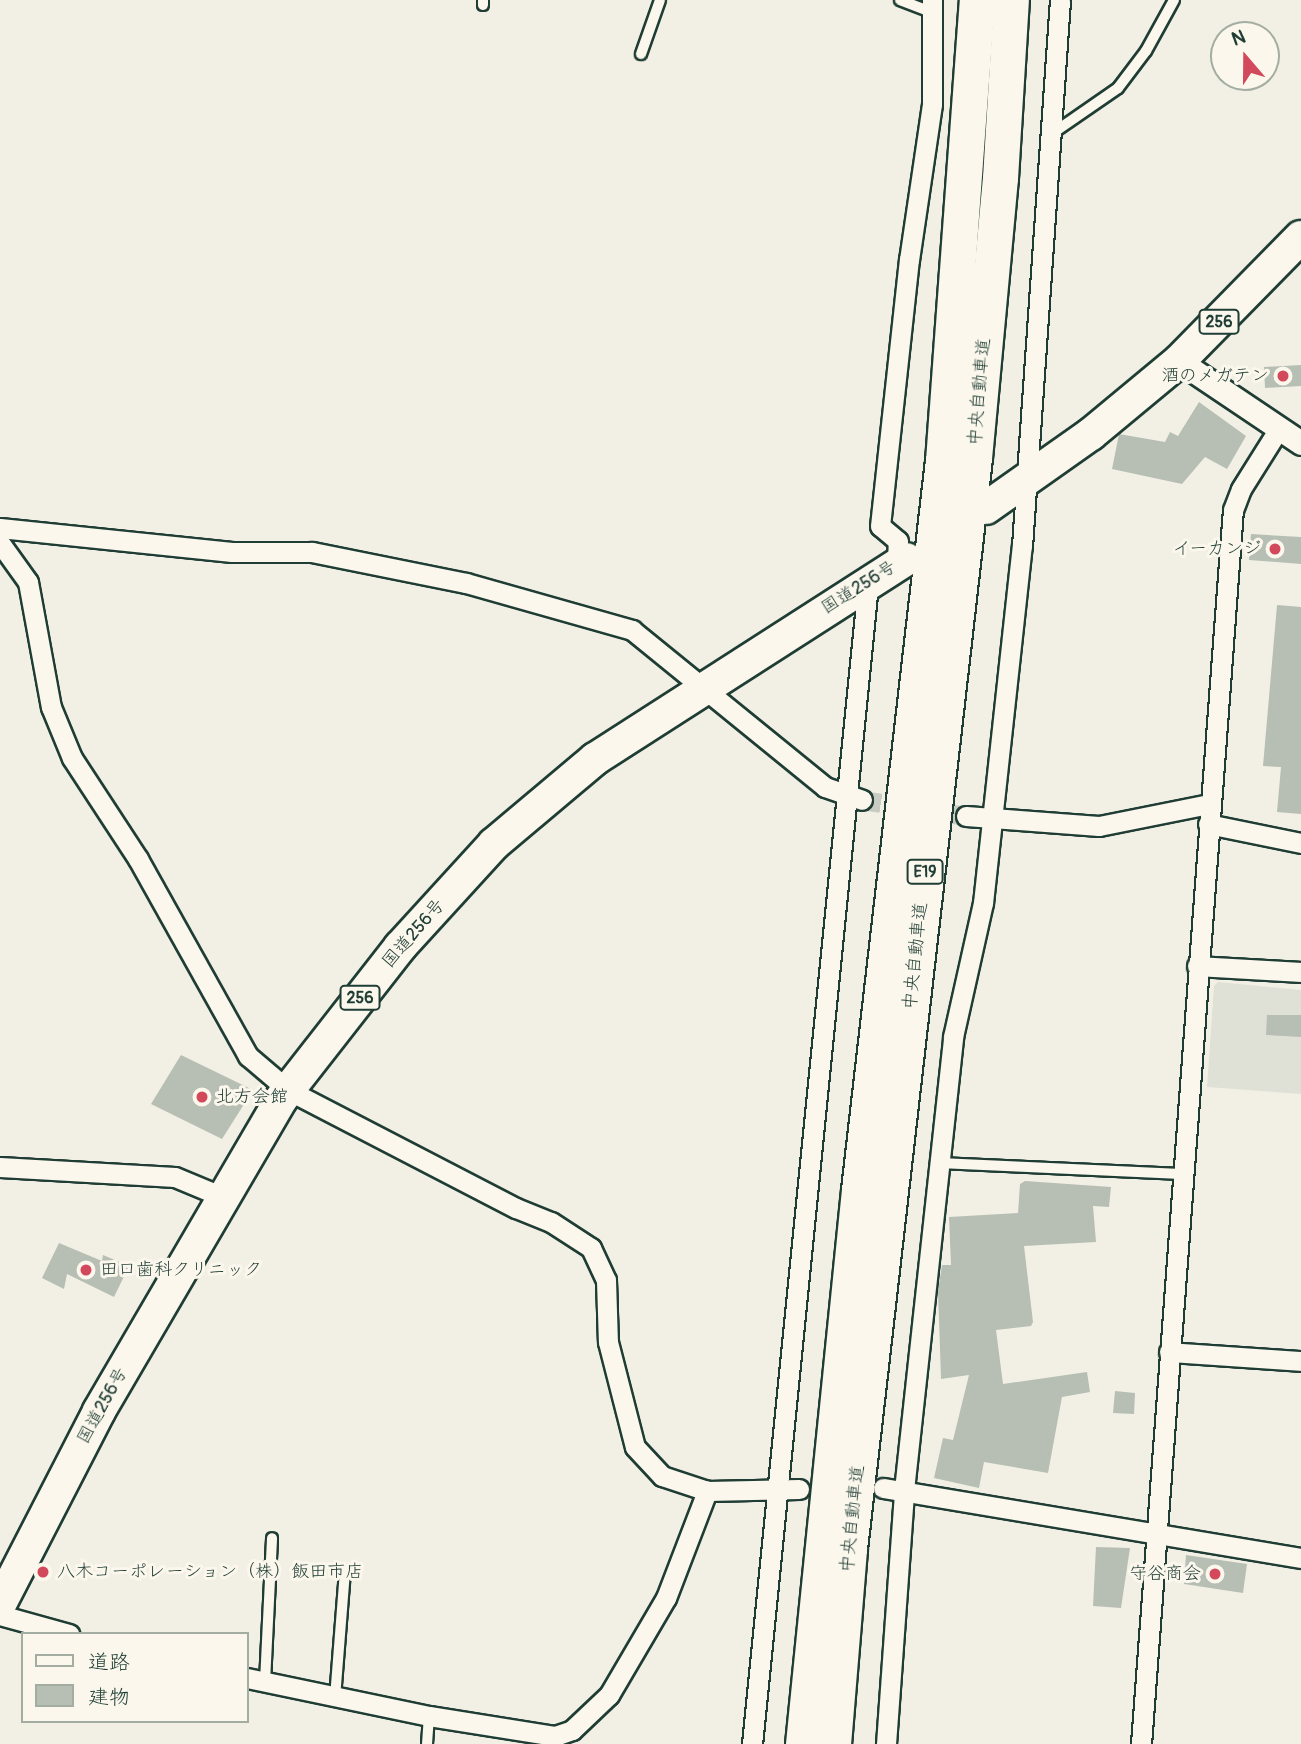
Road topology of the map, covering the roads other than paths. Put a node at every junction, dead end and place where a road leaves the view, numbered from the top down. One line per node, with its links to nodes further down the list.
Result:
1 (660, 0): 8 (lane)
2 (900, 0): 7 (lane)
3 (978, 0): 54 (highway, 中央自動車道 / E19)
4 (1011, 0): 55 (highway, 中央自動車道 / E19)
5 (1060, 0): 9 (street)
6 (1174, 0): 9 (lane)
7 (932, 6): 18 (street)
8 (641, 54)
9 (1053, 133): 14 (street)
10 (1301, 237): 11 (highway, 256)
11 (1179, 361): 12 (street); 14 (highway, 256)
12 (1279, 429): 13 (street); 22 (street)
13 (1301, 443)
14 (1027, 483): 15 (highway, 256); 24 (street)
15 (986, 508)
16 (0, 528): 20 (street)
17 (0, 543): 29 (street)
18 (901, 562): 19 (highway, 国道256号 / 256)
19 (868, 583): 20 (highway, 国道256号 / 256); 21 (street)
20 (704, 687): 21 (street); 29 (highway, 国道256号 / 256)
21 (853, 796): 36 (street)
22 (1209, 804): 24 (street); 25 (street)
23 (966, 816): 24 (street)
24 (993, 821): 30 (street)
25 (1208, 824): 26 (street); 27 (street)
26 (1301, 843)
27 (1197, 966): 28 (street); 32 (street)
28 (1301, 972)
29 (288, 1090): 33 (highway, 国道256号 / 256); 40 (street)
30 (939, 1163): 32 (lane); 39 (street)
31 (0, 1167): 33 (street)
32 (1182, 1174): 34 (street)
33 (223, 1196): 45 (highway, 国道256号 / 256)
34 (1170, 1352): 35 (street); 41 (street)
35 (1301, 1361)
36 (775, 1488): 38 (street); 40 (street); 53 (street)
37 (883, 1488): 39 (street)
38 (799, 1489)
39 (904, 1490): 41 (street); 56 (street)
40 (707, 1491): 51 (street)
41 (1155, 1531): 43 (street); 57 (street)
42 (272, 1538): 48 (lane)
43 (1301, 1558)
44 (345, 1570): 49 (lane)
45 (0, 1604)
46 (0, 1615): 47 (street)
47 (62, 1632)
48 (256, 1680): 49 (street)
49 (335, 1699): 50 (street)
50 (429, 1716): 51 (street); 52 (lane)
51 (553, 1740)
52 (427, 1744)
53 (752, 1744)
54 (803, 1744)
55 (833, 1744)
56 (886, 1744)
57 (1141, 1744)

